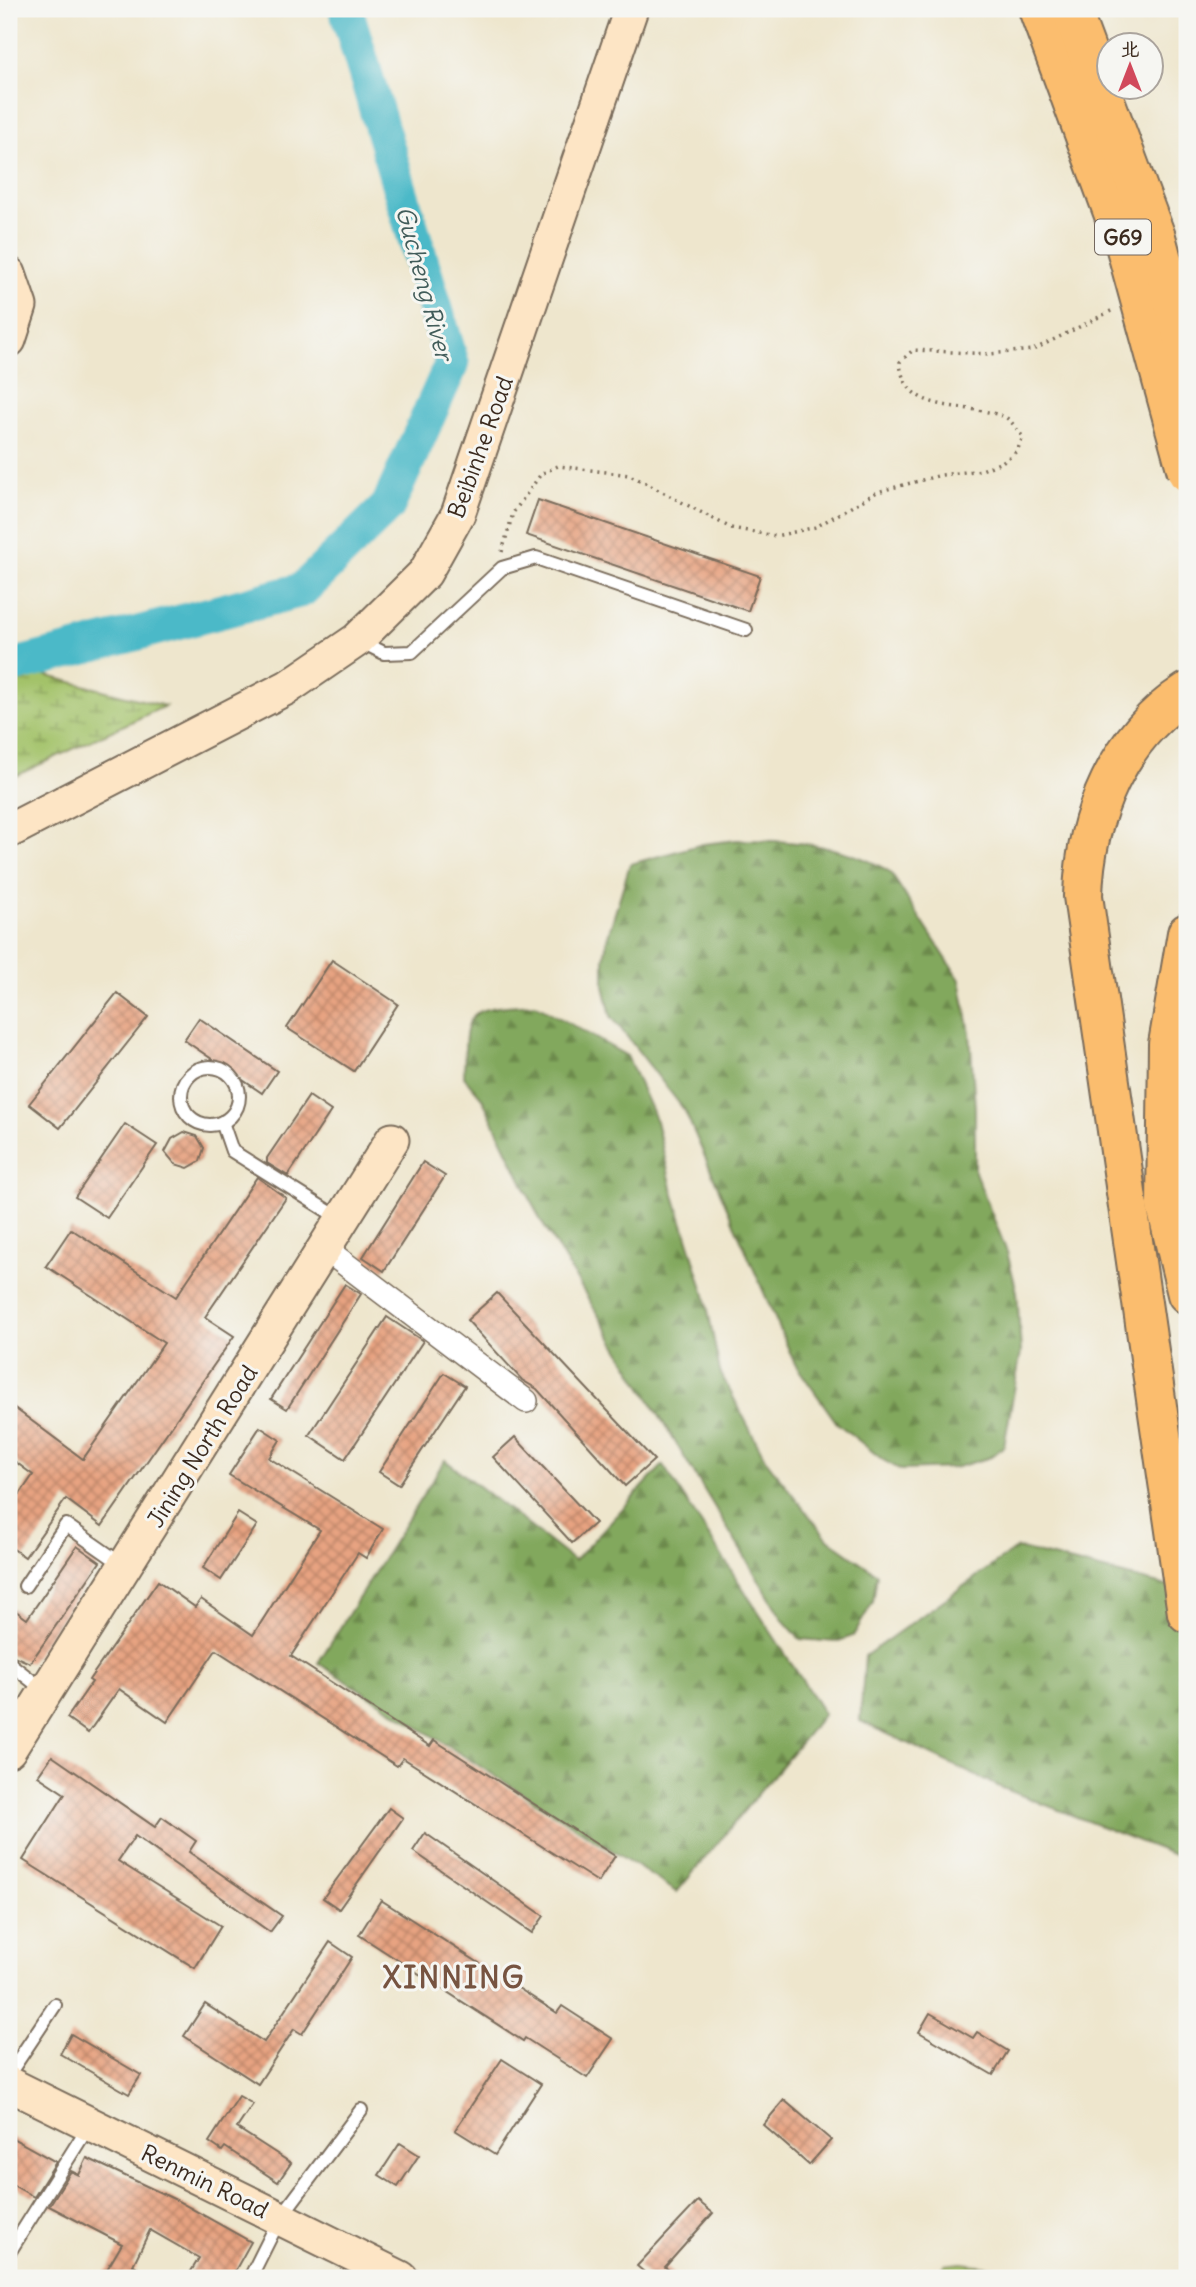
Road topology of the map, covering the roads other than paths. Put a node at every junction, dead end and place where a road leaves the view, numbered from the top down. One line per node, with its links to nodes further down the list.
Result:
1 (631, 9): 12 (main road, Beibinhe Road)
2 (1038, 9): 9 (highway, G69, bridge)
3 (1071, 9): 4 (highway, G69, bridge)
4 (1156, 237): 6 (highway, bridge); 8 (highway, G69, bridge)
5 (9, 274): 7 (main road)
6 (1187, 315)
7 (9, 340)
8 (1187, 353)
9 (1187, 471): 10 (highway, bridge)
10 (1187, 478)
11 (746, 630): 12 (lane)
12 (357, 640): 14 (main road, Beibinhe Road)
13 (1187, 692): 24 (highway)
14 (9, 831)
15 (1187, 933): 20 (highway)
16 (222, 1122): 16 (lane); 18 (lane)
17 (392, 1140): 18 (main road, Jining North Road)
18 (342, 1220): 19 (main road, Jining North Road)
19 (324, 1248): 21 (street); 22 (main road, Jining North Road)
20 (1187, 1294)
21 (526, 1401)
22 (126, 1567): 23 (lane); 26 (main road, Jining North Road)
23 (25, 1586)
24 (1187, 1613)
25 (9, 1663): 26 (lane)
26 (46, 1691): 27 (main road, Jining North Road)
27 (9, 1749)
28 (55, 2005): 29 (lane)
29 (9, 2074)
30 (9, 2084): 32 (main road, Renmin Road)
31 (361, 2110): 33 (lane)
32 (90, 2124): 33 (main road, Renmin Road); 34 (lane)
33 (280, 2218): 35 (lane); 36 (main road, Renmin Road)
34 (10, 2251)
35 (250, 2278)
36 (401, 2278)

